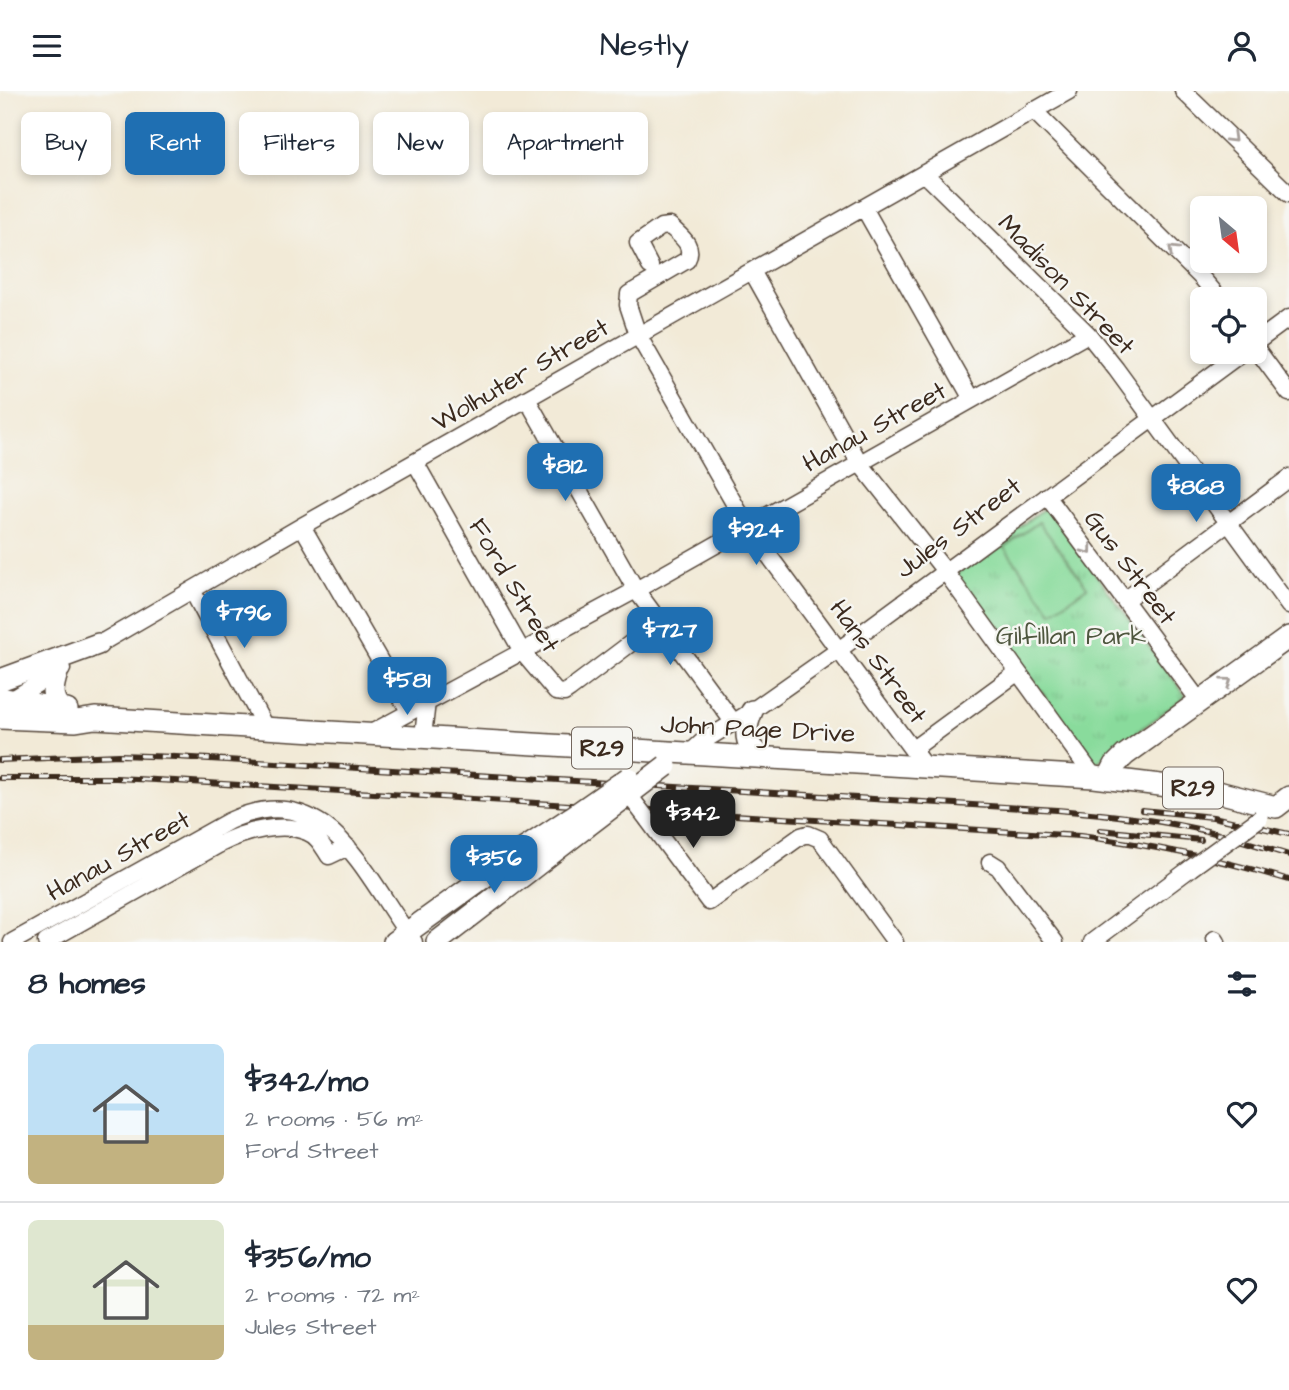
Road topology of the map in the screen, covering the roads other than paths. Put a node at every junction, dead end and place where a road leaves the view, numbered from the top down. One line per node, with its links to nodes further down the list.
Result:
1 (1069, 91): 3 (street, Wolhuter Street)
2 (1183, 91): 5 (street, one-way to 5)
3 (1033, 110): 4 (street, Wolhuter Street); 9 (street, one-way to 3)
4 (924, 173): 6 (street, Wolhuter Street); 11 (street, Madison Street)
5 (1289, 194)
6 (864, 208): 8 (street, Wolhuter Street); 18 (street)
7 (650, 267): 12 (street, Hans Street)
8 (752, 271): 12 (street, Wolhuter Street); 21 (street)
9 (1210, 287)
10 (1289, 318): 13 (street)
11 (1088, 334): 18 (street, Hanau Street); 19 (street, Madison Street)
12 (638, 335): 17 (street, Wolhuter Street); 26 (street, Hans Street)
13 (1267, 335)
14 (1267, 362): 16 (street)
15 (1227, 364): 19 (street, Jules Street)
16 (1289, 393)
17 (527, 399): 20 (street, Wolhuter Street); 29 (street)
18 (972, 399): 21 (street, Hanau Street)
19 (1151, 419): 23 (street, Jules Street); 24 (street, Madison Street)
20 (415, 462): 25 (street, Wolhuter Street); 36 (street, Ford Street)
21 (859, 462): 26 (street, Hanau Street); 27 (street)
22 (1289, 478): 24 (street)
23 (1047, 496): 27 (street, Jules Street); 30 (street, Gus Street, one-way to 30)
24 (1228, 522): 30 (street); 31 (street, Madison Street)
25 (302, 526): 28 (street, Wolhuter Street); 44 (street)
26 (747, 526): 29 (street, Hanau Street); 35 (street, Hans Street)
27 (945, 571): 35 (street, Jules Street); 37 (street)
28 (192, 590): 34 (street, Wolhuter Street); 48 (street)
29 (636, 590): 32 (street); 36 (street, Hanau Street)
30 (1125, 600): 42 (street, Gus Street)
31 (1289, 606)
32 (659, 622): 36 (street, Ford Street); 45 (street)
33 (1289, 637): 42 (main road, R29, one-way to 33)
34 (98, 644): 38 (street, Wolhuter Street); 39 (main road)
35 (840, 649): 45 (street, Jules Street); 54 (street, Hans Street)
36 (523, 653): 41 (street, Hanau Street)
37 (1018, 672): 54 (street); 55 (street)
38 (57, 673): 40 (street, Wolhuter Street); 43 (main road)
39 (0, 681)
40 (5, 700): 43 (main road, John Page Drive / R29)
41 (427, 702): 44 (street, Hanau Street); 50 (street)
42 (1200, 702): 51 (main road, R29)
43 (62, 709): 47 (main road, John Page Drive / R29)
44 (408, 711): 49 (street, Hanau Street)
45 (743, 717): 52 (street, Jules Street); 53 (main road)
46 (0, 718): 47 (main road, John Page Drive / R29)
47 (96, 718): 48 (main road, John Page Drive / R29)
48 (265, 727): 49 (main road, John Page Drive / R29)
49 (371, 733): 50 (main road, John Page Drive / R29)
50 (423, 736): 52 (main road, John Page Drive / R29)
51 (1152, 737): 55 (main road, R29); 56 (main road, R29)
52 (676, 755): 53 (main road, John Page Drive / R29); 57 (main road, Jules Street)
53 (763, 757): 54 (main road, John Page Drive / R29)
54 (919, 758): 55 (main road, John Page Drive / R29)
55 (1101, 778): 56 (main road, John Page Drive / R29)
56 (1146, 782): 58 (main road, John Page Drive / R29)
57 (624, 789): 59 (main road, Jules Street, bridge); 68 (street, bridge)
58 (1279, 808): 70 (street, bridge)
59 (579, 822): 61 (main road, Jules Street); 63 (main road, Jules Street)
60 (348, 847): 64 (street); 65 (street, Hanau Street); 66 (street)
61 (512, 857): 63 (main road); 64 (main road, Jules Street)
62 (990, 862): 69 (street)
63 (525, 875): 67 (main road, Jules Street)
64 (405, 939)
65 (12, 942)
66 (46, 942)
67 (437, 942)
68 (895, 942)
69 (1055, 942)
70 (1092, 942)

